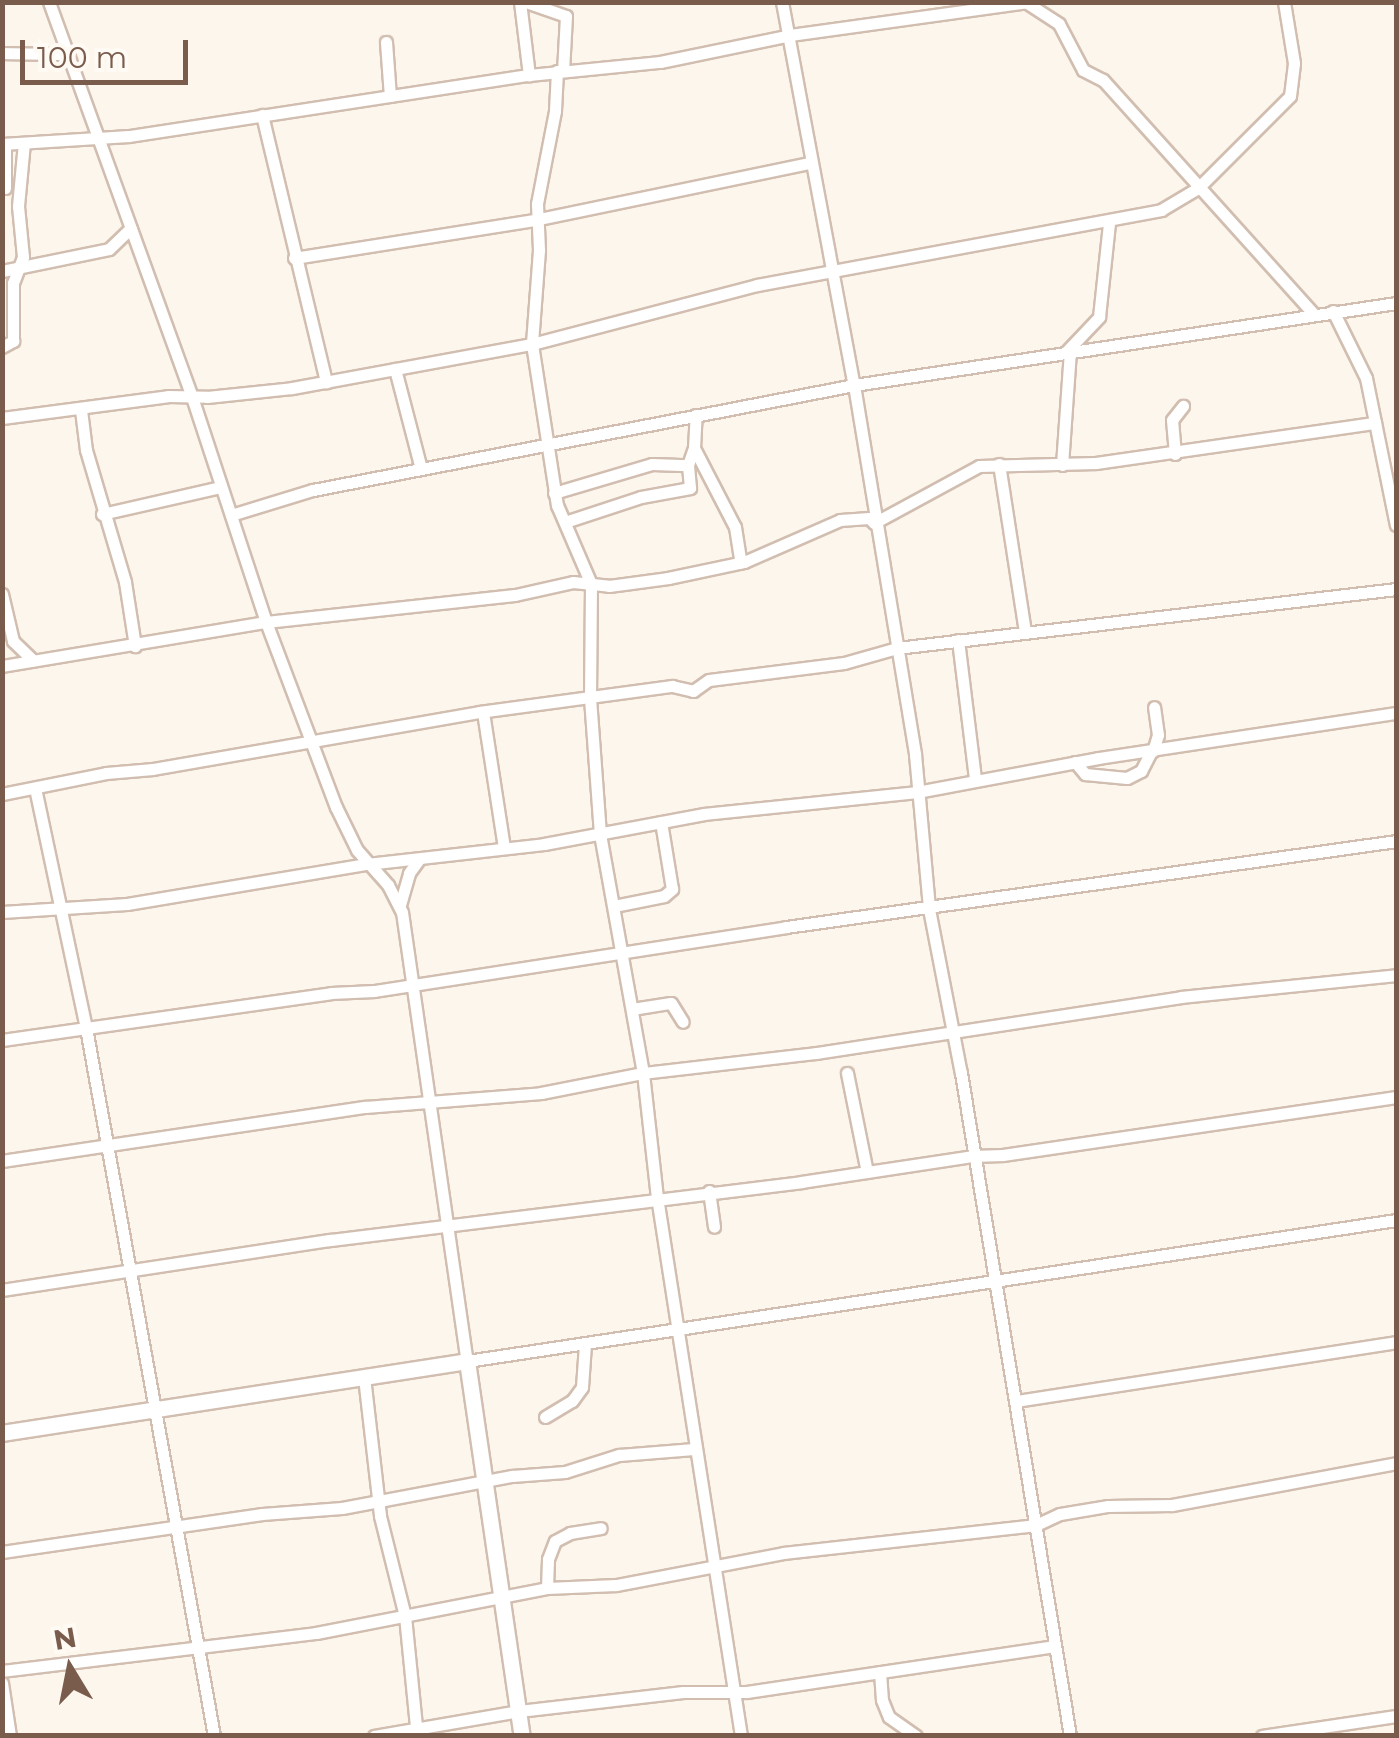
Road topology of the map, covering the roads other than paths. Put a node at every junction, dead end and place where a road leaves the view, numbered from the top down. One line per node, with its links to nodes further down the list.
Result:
1 (49, 2): 9 (street)
2 (523, 2): 10 (street); 11 (street)
3 (782, 2): 6 (street)
4 (1028, 2): 6 (street); 19 (street)
5 (1284, 2): 19 (street)
6 (790, 35): 10 (street); 17 (street)
7 (386, 42): 12 (street)
8 (2, 53): 9 (street)
9 (69, 54): 14 (street)
10 (560, 71): 11 (street); 20 (street)
11 (529, 75): 12 (street)
12 (390, 96): 13 (street)
13 (262, 115): 14 (street); 23 (street)
14 (99, 138): 15 (street); 22 (street)
15 (24, 142): 16 (street); 24 (street)
16 (4, 144): 18 (street)
17 (810, 163): 20 (street); 26 (street)
18 (5, 188)
19 (1198, 188): 21 (street); 29 (street)
20 (539, 219): 23 (street); 30 (street)
21 (1110, 223): 26 (street); 32 (street)
22 (131, 228): 24 (street); 36 (street)
23 (294, 258): 34 (street)
24 (19, 269): 25 (street); 31 (street)
25 (2, 271)
26 (833, 271): 30 (street); 35 (street)
27 (1396, 303): 28 (street)
28 (1332, 311): 29 (street); 41 (street)
29 (1314, 314): 32 (street)
30 (532, 344): 33 (street); 42 (street)
31 (2, 347)
32 (1067, 352): 35 (street); 46 (street)
33 (396, 369): 34 (street); 48 (street)
34 (326, 382): 36 (street)
35 (854, 385): 39 (street); 55 (street)
36 (192, 397): 38 (street); 49 (street)
37 (1183, 406): 44 (street)
38 (81, 410): 40 (street); 52 (street)
39 (696, 415): 42 (street); 43 (street)
40 (2, 418)
41 (1375, 423): 44 (street); 51 (street)
42 (544, 444): 48 (street); 50 (street)
43 (694, 448): 47 (street); 57 (street)
44 (1174, 454): 46 (street)
45 (1000, 464): 46 (street); 55 (street); 62 (street)
46 (1062, 465)
47 (688, 466): 50 (street); 54 (street)
48 (421, 469): 53 (street)
49 (222, 487): 52 (street); 53 (street)
50 (554, 493): 54 (street)
51 (1394, 501): 56 (street)
52 (102, 514): 64 (street)
53 (231, 515): 61 (street)
54 (565, 522): 58 (street)
55 (874, 524): 57 (street); 65 (street)
56 (1396, 525)
57 (741, 562): 58 (street)
58 (591, 584): 61 (street); 68 (street)
59 (1396, 588): 62 (street)
60 (2, 594): 66 (street)
61 (266, 622): 64 (street); 72 (street)
62 (1024, 631): 63 (street)
63 (958, 640): 65 (street); 75 (street)
64 (136, 646): 66 (street)
65 (897, 648): 68 (street); 77 (street)
66 (33, 660): 67 (street)
67 (2, 666)
68 (590, 698): 70 (street); 80 (street)
69 (1154, 707): 73 (street)
70 (483, 712): 72 (street); 82 (street)
71 (1396, 713): 73 (street)
72 (311, 739): 76 (street); 84 (street)
73 (1152, 751): 74 (street); 74 (street)
74 (1075, 762): 75 (street)
75 (974, 779): 77 (street)
76 (35, 788): 78 (street); 87 (street)
77 (918, 792): 79 (street); 88 (street)
78 (2, 794)
79 (661, 822): 80 (street); 86 (street)
80 (600, 834): 82 (street); 86 (street)
81 (1396, 841): 88 (street)
82 (504, 847): 83 (street)
83 (419, 859): 84 (street); 85 (street)
84 (367, 864): 85 (street); 87 (street)
85 (400, 905): 92 (street)
86 (614, 906): 90 (street)
87 (63, 907): 89 (street); 95 (street)
88 (929, 910): 90 (street); 96 (street)
89 (2, 912)
90 (622, 952): 92 (street); 93 (street)
91 (1396, 975): 96 (street)
92 (413, 984): 95 (street); 101 (street)
93 (632, 1009): 94 (street); 99 (street)
94 (683, 1022)
95 (86, 1028): 97 (street); 102 (street)
96 (954, 1032): 99 (street); 103 (street)
97 (2, 1040)
98 (848, 1072): 105 (street)
99 (643, 1074): 101 (street); 107 (street)
100 (1396, 1097): 103 (street)
101 (432, 1100): 102 (street); 109 (street)
102 (105, 1144): 104 (street); 111 (street)
103 (972, 1156): 105 (street); 112 (street)
104 (2, 1161)
105 (867, 1172): 106 (street)
106 (709, 1192): 107 (street); 110 (street)
107 (656, 1197): 109 (street); 114 (street)
108 (1396, 1220): 112 (street)
109 (447, 1226): 111 (street); 117 (street)
110 (714, 1227)
111 (131, 1270): 113 (street); 120 (street)
112 (992, 1282): 114 (street); 119 (street)
113 (2, 1290)
114 (677, 1331): 116 (street); 123 (street)
115 (1396, 1342): 119 (street)
116 (584, 1344): 117 (street); 121 (street)
117 (467, 1361): 118 (street); 125 (street)
118 (364, 1377): 120 (street); 126 (street)
119 (1016, 1401): 127 (street)
120 (155, 1408): 122 (street); 128 (street)
121 (545, 1416)
122 (2, 1433)
123 (694, 1448): 125 (street); 131 (street)
124 (1396, 1463): 127 (street)
125 (482, 1482): 126 (street); 133 (street)
126 (380, 1502): 128 (street); 134 (street)
127 (1036, 1525): 131 (street); 135 (street)
128 (174, 1527): 130 (street); 136 (street)
129 (601, 1528): 132 (street)
130 (2, 1552)
131 (713, 1566): 132 (street); 140 (street)
132 (548, 1588): 133 (street)
133 (501, 1596): 134 (street); 141 (street)
134 (404, 1616): 136 (street); 144 (street)
135 (1055, 1646): 138 (street); 151 (street)
136 (200, 1647): 137 (street); 146 (street)
137 (2, 1671)
138 (880, 1672): 140 (street); 150 (street)
139 (2, 1684): 145 (street)
140 (734, 1692): 141 (street); 149 (street)
141 (519, 1711): 144 (street); 148 (street)
142 (1396, 1716): 143 (street)
143 (1358, 1729): 152 (street)
144 (416, 1733): 147 (street)
145 (10, 1736)
146 (214, 1736)
147 (374, 1736)
148 (522, 1736)
149 (741, 1736)
150 (916, 1736)
151 (1070, 1736)
152 (1262, 1736)

